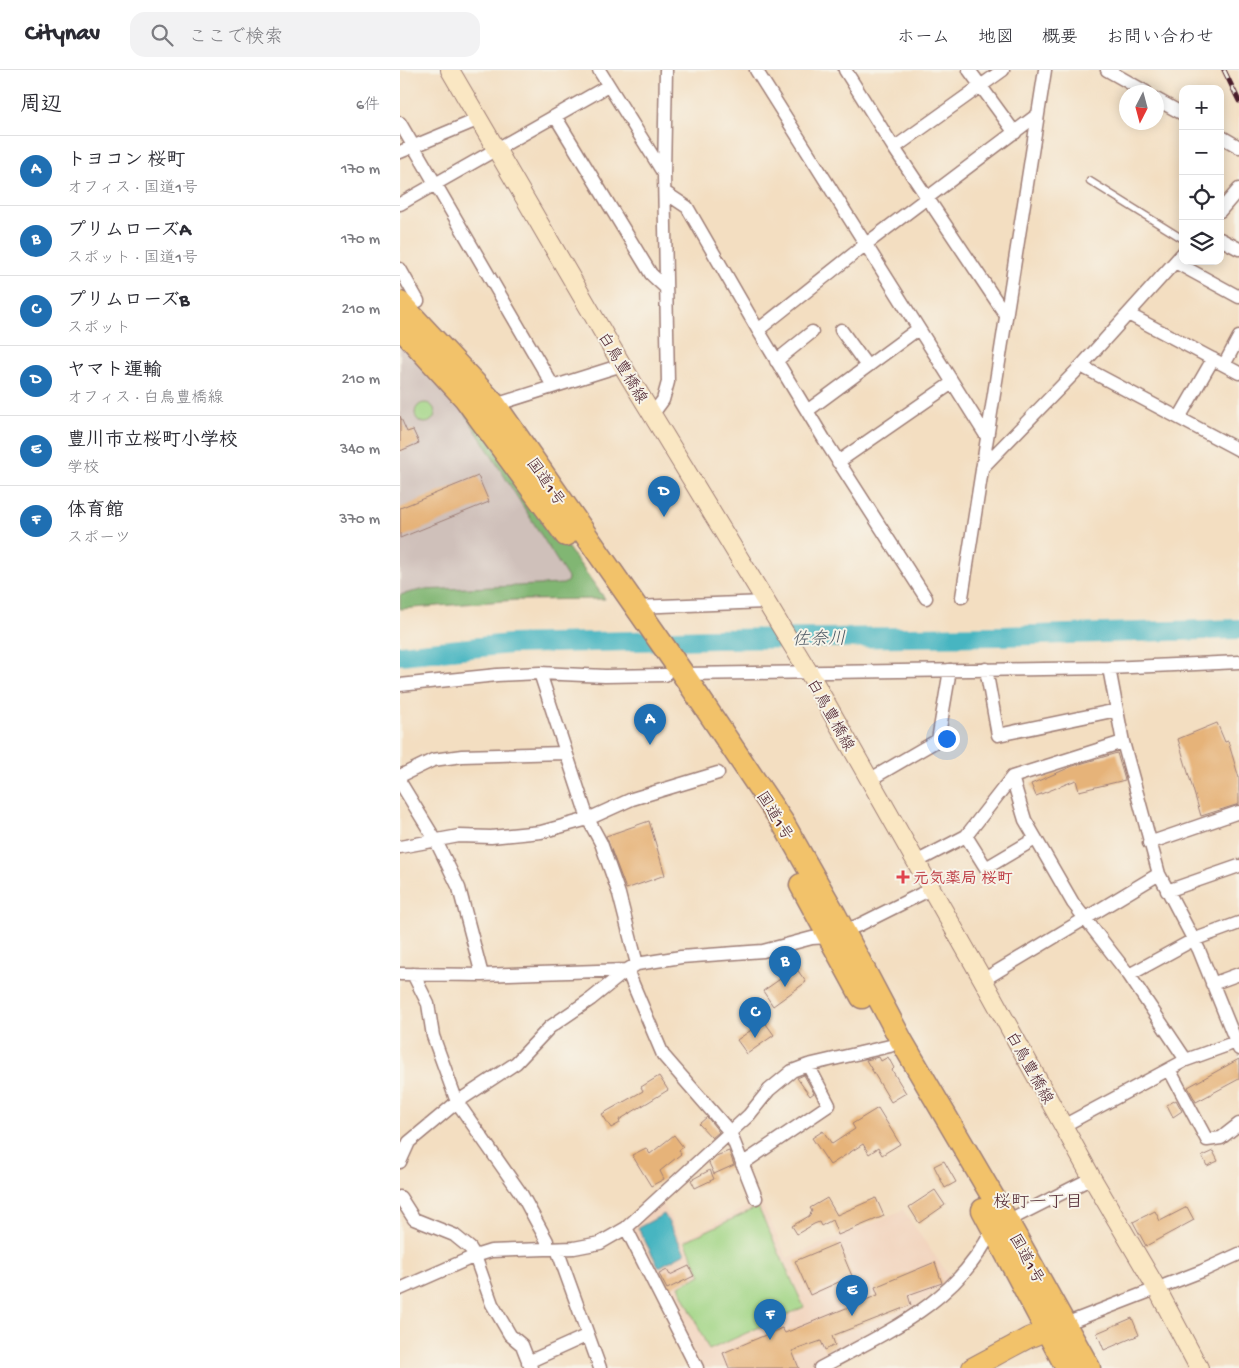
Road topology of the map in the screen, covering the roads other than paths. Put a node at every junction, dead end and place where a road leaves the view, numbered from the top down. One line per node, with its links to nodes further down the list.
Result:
1 (450, 70): 17 (main road, 白鳥豊橋線)
2 (599, 70): 11 (street)
3 (666, 70): 26 (street)
4 (756, 70): 36 (street)
5 (845, 70): 23 (street)
6 (970, 70): 12 (street)
7 (1003, 70): 12 (street)
8 (1045, 70): 15 (street)
9 (1107, 70): 10 (street)
10 (1134, 85)
11 (608, 86): 16 (street); 26 (street)
12 (981, 86): 19 (street); 23 (street)
13 (1164, 103): 14 (street)
14 (1179, 112)
15 (1038, 115): 19 (street); 44 (street)
16 (555, 116): 24 (street); 41 (street)
17 (477, 120): 21 (street); 24 (main road, 白鳥豊橋線)
18 (400, 123): 21 (street)
19 (1015, 133): 31 (street)
20 (1224, 138): 22 (street)
21 (413, 147): 25 (street); 28 (street)
22 (1239, 147)
23 (894, 148): 31 (street)
24 (496, 149): 28 (street); 54 (main road, 白鳥豊橋線)
25 (400, 152)
26 (664, 174): 30 (street)
27 (1090, 181): 34 (lane)
28 (435, 184): 32 (street); 59 (street)
29 (1239, 189): 33 (street)
30 (666, 193): 41 (street); 48 (street)
31 (927, 199): 36 (street); 44 (street)
32 (400, 204)
33 (1224, 206)
34 (1179, 237)
35 (1224, 241): 37 (street)
36 (866, 244): 47 (street); 48 (street)
37 (1239, 249)
38 (1179, 258): 45 (street)
39 (1190, 265): 42 (street)
40 (400, 269): 43 (street)
41 (666, 288): 62 (street)
42 (1239, 297)
43 (409, 302): 60 (highway, 国道1号)
44 (1005, 314): 64 (street)
45 (1128, 314): 53 (street); 56 (street)
46 (400, 327): 71 (highway, 国道1号)
47 (918, 329): 55 (street); 58 (street)
48 (758, 330): 52 (street)
49 (841, 330): 55 (street)
50 (812, 332): 52 (street)
51 (1239, 336): 53 (street)
52 (776, 361): 61 (street)
53 (1219, 362): 57 (street); 63 (street)
54 (622, 365): 59 (street); 62 (main road, 白鳥豊橋線)
55 (867, 366): 61 (street)
56 (1081, 366): 63 (street); 67 (street)
57 (1239, 373)
58 (952, 383): 64 (street); 66 (street)
59 (553, 386): 60 (street)
60 (495, 405): 71 (highway, 国道1号)
61 (807, 412): 66 (street)
62 (652, 415): 70 (main road, 白鳥豊橋線)
63 (1179, 418): 65 (street)
64 (987, 437): 67 (street)
65 (1239, 450)
66 (838, 462): 69 (street)
67 (982, 468): 68 (street)
68 (962, 597)
69 (926, 598)
70 (766, 602): 71 (street); 76 (main road, 白鳥豊橋線)
71 (627, 608): 78 (highway, 国道1号)
72 (1239, 662): 73 (street)
73 (1109, 668): 74 (street); 80 (street)
74 (986, 669): 75 (street); 80 (street)
75 (950, 670): 76 (street); 86 (street)
76 (808, 671): 78 (street); 86 (main road, 白鳥豊橋線)
77 (540, 673): 78 (street); 79 (street); 82 (street)
78 (674, 675): 102 (highway, 国道1号)
79 (400, 685)
80 (1117, 710): 81 (street)
81 (1123, 742): 85 (street); 93 (street)
82 (564, 753): 84 (street); 89 (street)
83 (718, 773): 89 (street)
84 (400, 776)
85 (1012, 776): 90 (street); 91 (street)
86 (869, 780): 95 (main road, 白鳥豊橋線)
87 (400, 782): 92 (street)
88 (1239, 812): 93 (street)
89 (588, 819): 92 (street); 104 (street)
90 (966, 836): 91 (street); 95 (street)
91 (1035, 839): 100 (street)
92 (436, 841): 94 (street); 108 (street)
93 (1149, 843): 97 (street)
94 (400, 847)
95 (916, 862): 98 (main road, 白鳥豊橋線)
96 (1239, 866): 99 (street)
97 (1159, 874): 99 (street); 100 (street)
98 (931, 890): 102 (street); 109 (main road, 白鳥豊橋線)
99 (1168, 891): 103 (street)
100 (1086, 919): 107 (street); 109 (street)
101 (1239, 923): 103 (street)
102 (836, 934): 104 (street); 112 (highway, 国道1号); 126 (highway, 国道1号)
103 (1193, 940): 107 (street); 110 (street)
104 (632, 967): 108 (street); 116 (street); 119 (street)
105 (404, 973): 108 (street); 116 (street)
106 (1239, 974): 110 (street)
107 (1129, 975): 113 (street)
108 (482, 976)
109 (983, 980): 118 (main road, 白鳥豊橋線)
110 (1212, 984): 111 (street)
111 (1238, 1044): 113 (street)
112 (890, 1046): 114 (street); 126 (highway, 国道1号)
113 (1186, 1060): 115 (street)
114 (808, 1065): 119 (street); 121 (street)
115 (1170, 1071): 117 (street); 118 (street)
116 (457, 1102): 120 (street); 128 (street)
117 (1239, 1124)
118 (1063, 1126): 122 (main road, 白鳥豊橋線)
119 (730, 1132): 121 (street); 127 (street)
120 (400, 1162)
121 (742, 1164): 124 (street)
122 (1092, 1178): 126 (street); 131 (main road, 白鳥豊橋線)
123 (400, 1197): 125 (street)
124 (756, 1198)
125 (404, 1213): 130 (street)
126 (1000, 1225): 133 (highway, 国道1号); 138 (street)
127 (626, 1228): 128 (street); 137 (street)
128 (552, 1249): 130 (street); 134 (street)
129 (1239, 1254): 131 (street)
130 (475, 1256): 132 (street); 135 (street)
131 (1156, 1287): 133 (street); 142 (main road, 白鳥豊橋線)
132 (400, 1289)
133 (1056, 1327): 139 (main road); 140 (highway, 国道1号); 141 (highway, 国道1号)
134 (588, 1334): 135 (street); 136 (street)
135 (529, 1365)
136 (600, 1368)
137 (697, 1368)
138 (820, 1368)
139 (972, 1368)
140 (1068, 1368)
141 (1089, 1368)
142 (1199, 1368)

